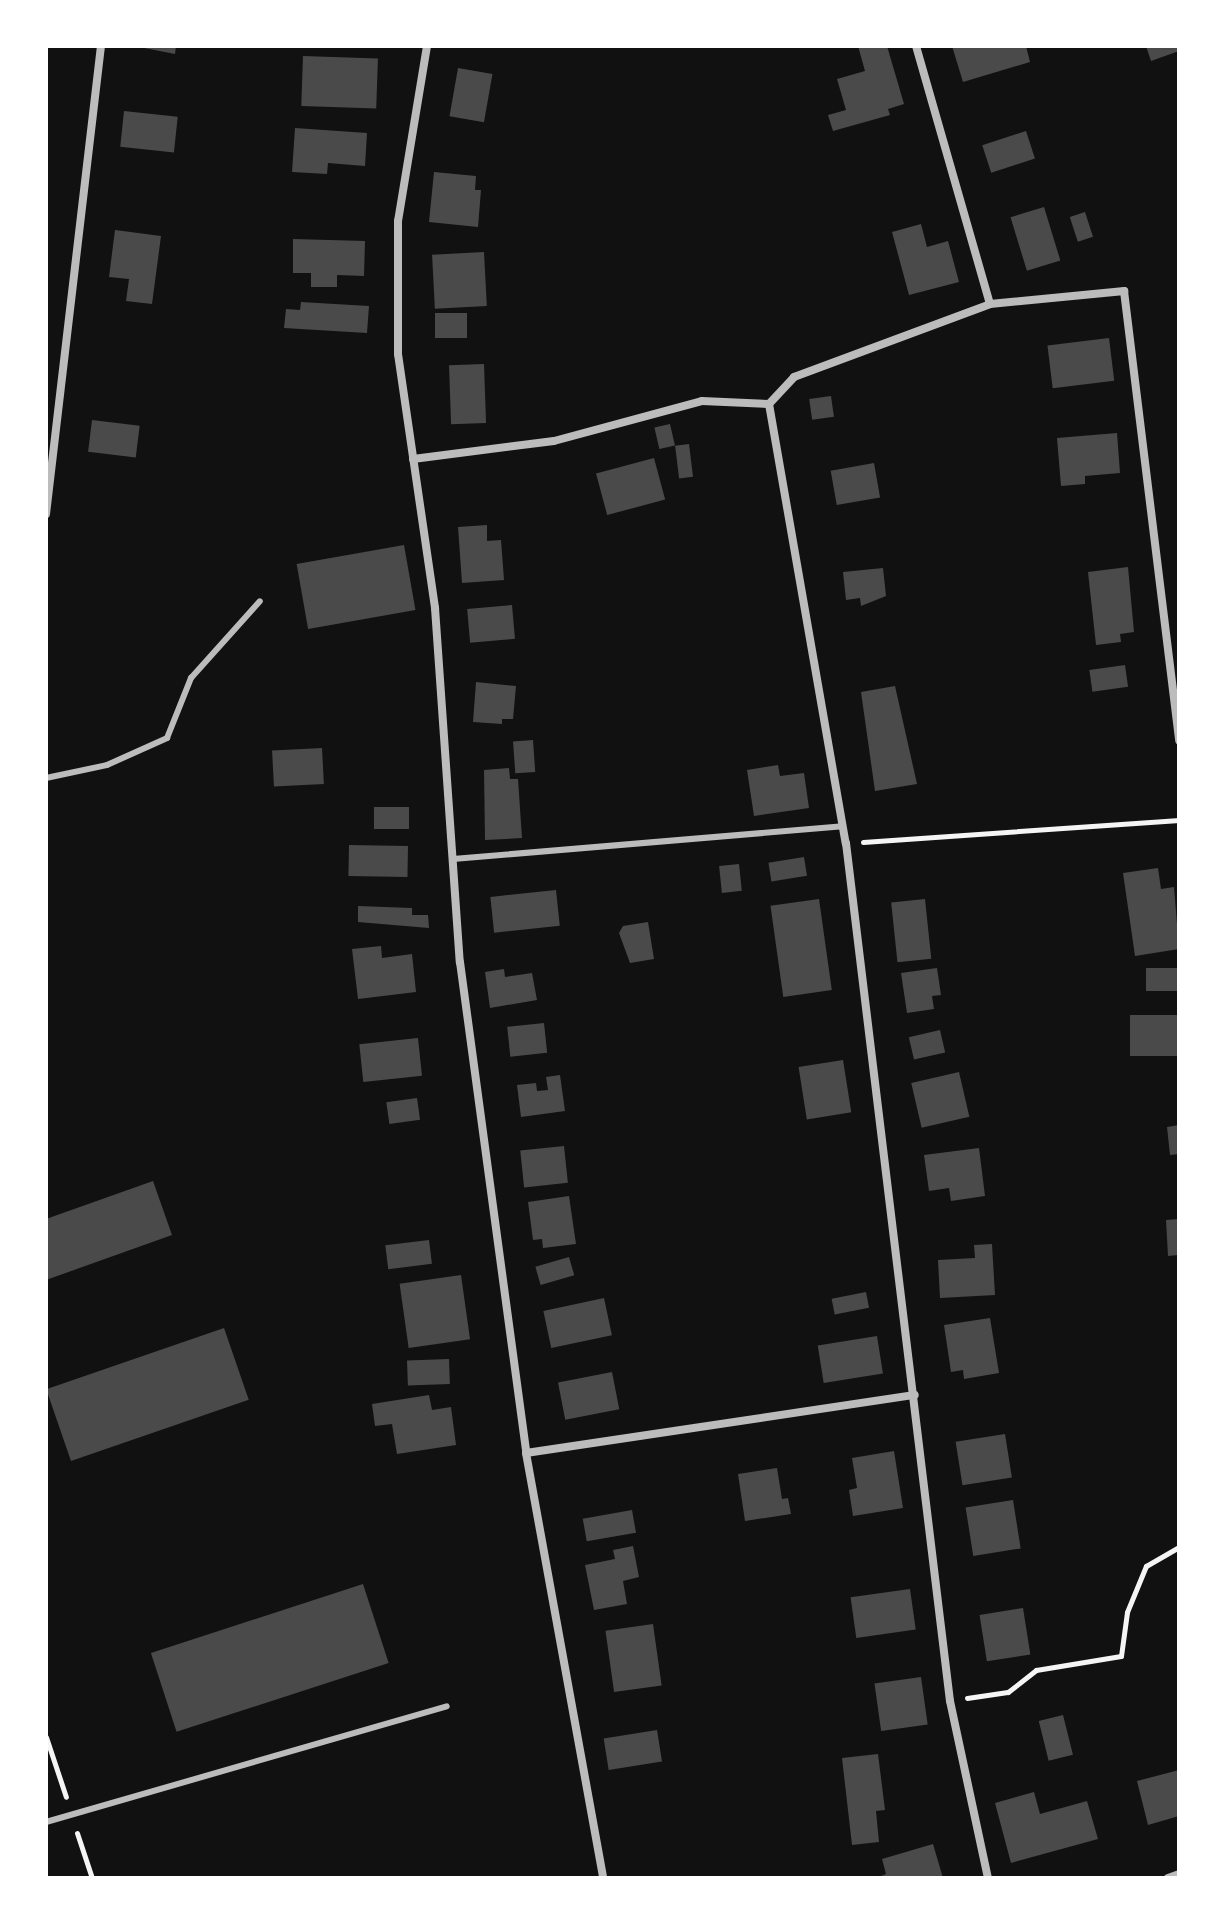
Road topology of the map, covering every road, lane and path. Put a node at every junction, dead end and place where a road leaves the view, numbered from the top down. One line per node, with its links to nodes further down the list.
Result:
1 (101, 46): 7 (street)
2 (427, 46): 6 (street)
3 (916, 46): 4 (street)
4 (990, 304): 5 (street); 9 (street)
5 (769, 404): 6 (street); 12 (street)
6 (413, 459): 14 (street)
7 (46, 514)
8 (260, 601): 10 (lane)
9 (1179, 741)
10 (46, 778)
11 (1179, 820): 13 (path)
12 (843, 826): 13 (street); 14 (lane)
13 (846, 843): 15 (street)
14 (453, 859): 16 (street)
15 (915, 1395): 16 (street); 18 (street)
16 (526, 1453): 22 (street)
17 (1179, 1547): 18 (path)
18 (950, 1701): 23 (street)
19 (447, 1706): 20 (lane)
20 (46, 1822)
21 (1179, 1874): 24 (street)
22 (603, 1878)
23 (988, 1878)
24 (1168, 1878)

